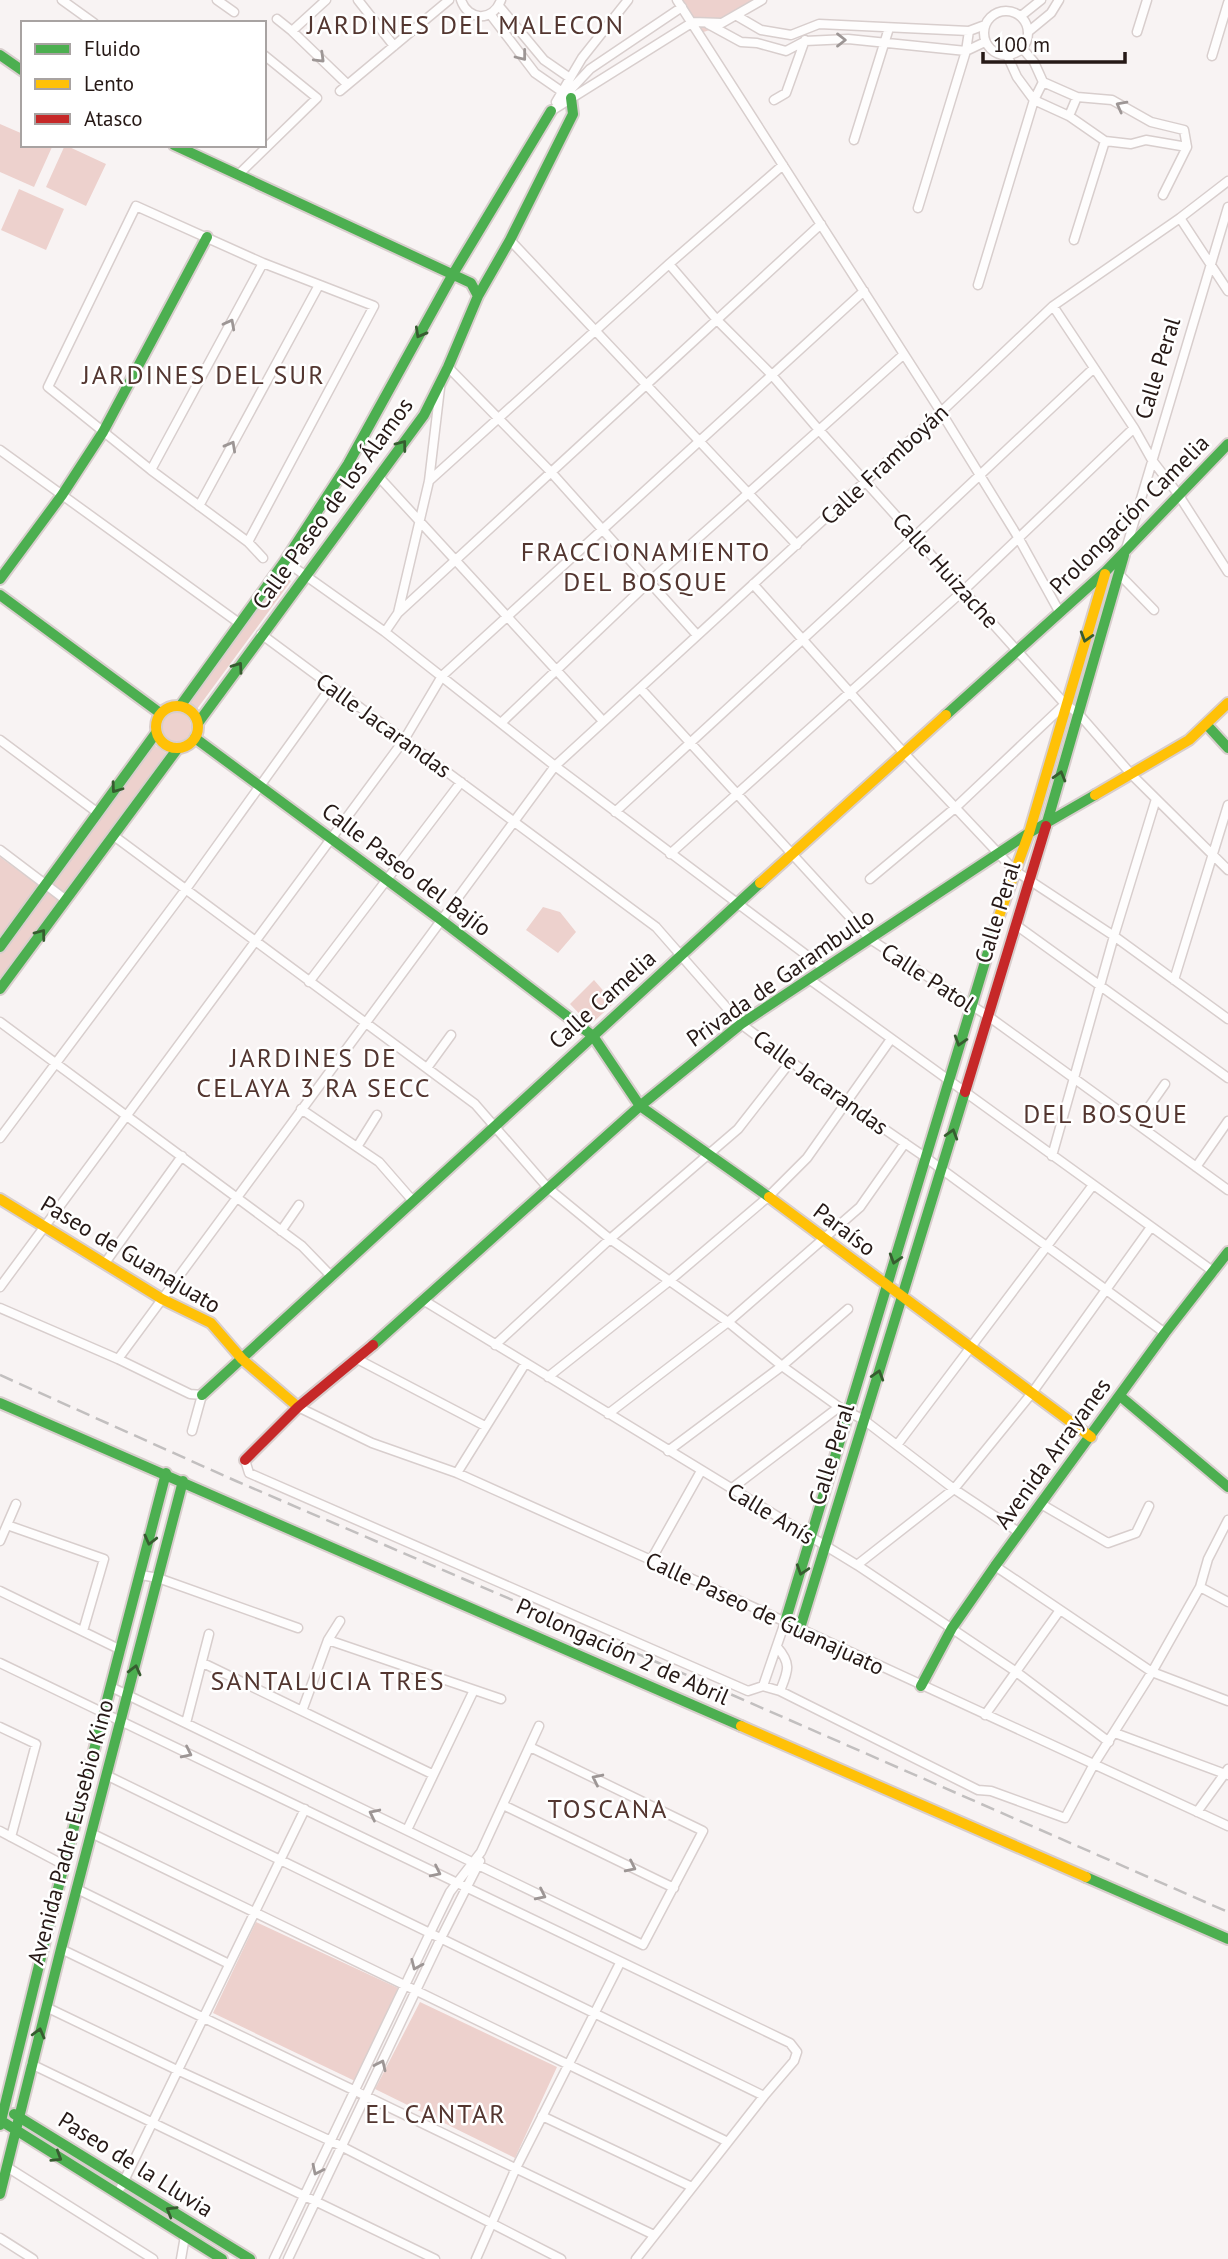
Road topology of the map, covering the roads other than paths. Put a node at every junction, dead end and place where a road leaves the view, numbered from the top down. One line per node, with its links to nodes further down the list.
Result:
1 (62, 0): 20 (street)
2 (217, 0): 15 (street)
3 (327, 0): 27 (street)
4 (358, 0): 36 (street)
5 (628, 0): 46 (street, Calle Paseo de los Álamos)
6 (762, 0): 17 (street)
7 (1041, 0): 18 (street)
8 (1059, 0): 29 (street)
9 (1147, 0): 30 (street)
10 (448, 1): 11 (street); 36 (street)
11 (461, 2): 16 (street)
12 (500, 3): 16 (street); 46 (street)
13 (1228, 3): 42 (street)
14 (680, 4): 21 (street); 54 (street, Calle Paseo de los Álamos)
15 (234, 12)
16 (490, 15): 50 (street, one-way to 50)
17 (737, 16): 22 (street); 26 (street)
18 (1021, 16): 23 (street); 29 (street)
19 (277, 19): 27 (street)
20 (91, 21)
21 (693, 22): 22 (street); 50 (street, Calle Paseo de los Álamos); 64 (street)
22 (708, 24): 34 (street)
23 (985, 25): 28 (street); 33 (street)
24 (808, 28): 25 (street); 31 (street); 32 (street)
25 (889, 28): 28 (street); 35 (street)
26 (761, 30): 31 (street); 34 (street)
27 (292, 31): 48 (street, one-way to 48)
28 (969, 31): 39 (street)
29 (1028, 32): 37 (street)
30 (1137, 32)
31 (791, 35): 38 (street)
32 (805, 41): 35 (street, one-way to 35); 38 (street); 44 (street)
33 (985, 42): 39 (street); 41 (street)
34 (757, 43): 38 (street)
35 (886, 43): 39 (street); 58 (street)
36 (394, 46): 48 (street)
37 (1022, 48): 41 (street); 47 (street)
38 (786, 51): 44 (street)
39 (966, 51): 70 (street)
40 (0, 55): 45 (main road)
41 (1006, 55): 53 (street)
42 (1212, 56)
43 (266, 57): 60 (street)
44 (795, 68): 52 (street)
45 (21, 70)
46 (570, 78): 50 (street, Calle Paseo de los Álamos)
47 (1043, 82): 51 (street); 53 (street)
48 (347, 84): 49 (street)
49 (340, 91)
50 (566, 94): 54 (street, Calle Paseo de los Álamos); 74 (main road, Calle Paseo de los Álamos)
51 (1077, 97): 55 (street); 56 (street, one-way to 51)
52 (774, 100)
53 (1034, 100): 55 (street); 81 (street)
54 (551, 111): 79 (main road, Calle Paseo de los Álamos)
55 (1069, 116): 59 (street)
56 (1151, 122): 57 (street); 61 (street)
57 (1146, 140): 59 (street); 61 (street)
58 (854, 141)
59 (1105, 141): 75 (street)
60 (266, 143)
61 (1187, 146): 67 (street)
62 (178, 147): 65 (main road)
63 (262, 147): 65 (street)
64 (783, 165): 72 (street); 77 (street)
65 (239, 174): 79 (main road)
66 (1224, 184): 68 (street); 71 (street, Calle Framboyán)
67 (1163, 195)
68 (1228, 195)
69 (1228, 207): 78 (street, Calle Peral)
70 (918, 208)
71 (1180, 218): 78 (street); 85 (street, Calle Framboyán)
72 (821, 224): 82 (street); 86 (street)
73 (207, 237): 76 (street); 98 (main road); 98 (street)
74 (510, 240): 84 (main road, Calle Paseo de los Álamos); 87 (street)
75 (1074, 240)
76 (263, 262): 80 (street); 103 (street, one-way to 76)
77 (669, 264): 86 (street, Calle Huizache); 87 (street)
78 (1211, 265): 83 (street); 102 (street, Calle Peral)
79 (453, 274): 84 (main road); 121 (main road, Calle Paseo de los Álamos, one-way to 121)
80 (319, 285): 112 (street, one-way to 80); 117 (street)
81 (978, 285)
82 (863, 291): 88 (street); 91 (street)
83 (1228, 291)
84 (478, 296): 89 (main road, Calle Paseo de los Álamos)
85 (1053, 306): 90 (street); 94 (street, Calle Framboyán)
86 (717, 320): 91 (street, Calle Huizache); 93 (street)
87 (596, 332): 93 (street); 95 (street)
88 (903, 355): 94 (street); 97 (street)
89 (448, 367): 92 (main road, Calle Paseo de los Álamos); 95 (street)
90 (1094, 368): 96 (street); 105 (street)
91 (771, 374): 97 (street, Calle Huizache); 99 (street)
92 (441, 383): 106 (main road, Calle Paseo de los Álamos, one-way to 92); 107 (street)
93 (645, 384): 99 (street); 104 (street)
94 (941, 412): 105 (street); 108 (street, Calle Framboyán)
95 (499, 417): 104 (street); 107 (street)
96 (1134, 428): 102 (street); 116 (street)
97 (819, 430): 108 (street, Calle Huizache); 109 (street)
98 (103, 432): 103 (street); 111 (main road)
99 (698, 441): 109 (street); 114 (street)
100 (1228, 444): 110 (main road, Prolongación Camelia)
101 (0, 450): 111 (street)
102 (1152, 460): 110 (street); 119 (street, Calle Peral)
103 (151, 470): 112 (street)
104 (550, 471): 114 (street); 122 (street)
105 (980, 475): 115 (street); 116 (street)
106 (379, 477): 113 (street); 125 (main road, Calle Paseo de los Álamos)
107 (429, 481): 113 (street)
108 (865, 482): 115 (street, Calle Huizache); 118 (street, Calle Framboyán)
109 (748, 494): 118 (street); 127 (street)
110 (1178, 494): 119 (main road, Prolongación Camelia); 124 (street)
111 (62, 495): 126 (main road); 135 (street)
112 (199, 506): 117 (street)
113 (419, 519): 122 (street); 132 (street)
114 (601, 528): 127 (street); 134 (street)
115 (915, 536): 129 (street, Calle Huizache); 139 (street)
116 (1018, 537): 129 (street); 133 (street)
117 (248, 542): 120 (street)
118 (797, 545): 128 (street, Calle Framboyán)
119 (1126, 549): 123 (main road, Calle Peral)
120 (263, 558)
121 (285, 561): 125 (street); 135 (main road, Calle Paseo de los Álamos)
122 (455, 561): 132 (street); 134 (street)
123 (1112, 572): 131 (street); 133 (main road, Prolongación Camelia); 147 (main road, Calle Peral, one-way to 147); 150 (main road, Calle Peral)
124 (1228, 572)
125 (306, 575): 136 (street); 137 (main road, Calle Paseo de los Álamos)
126 (0, 579)
127 (650, 582): 138 (street); 141 (street)
128 (753, 584): 138 (street, Calle Framboyán); 139 (street)
129 (964, 590): 140 (street, Calle Huizache); 145 (street)
130 (0, 595): 149 (main road)
131 (1154, 610)
132 (398, 613): 136 (street)
133 (1060, 613): 140 (main road, Calle Camelia)
134 (506, 617): 141 (street); 142 (street)
135 (239, 624): 148 (main road, Calle Paseo de los Álamos)
136 (385, 632): 142 (street)
137 (261, 634): 143 (street, Calle Jacarandas); 152 (main road, Calle Paseo de los Álamos, one-way to 137)
138 (697, 635): 144 (street, Calle Framboyán)
139 (802, 639): 145 (street); 159 (street)
140 (1018, 650): 147 (street, Calle Huizache); 162 (main road, Calle Camelia)
141 (556, 671): 151 (street); 153 (street)
142 (442, 676): 153 (street); 158 (street)
143 (331, 687): 158 (street, Calle Jacarandas); 166 (street)
144 (640, 688): 151 (street, Calle Framboyán); 159 (street, Calle Patol)
145 (849, 692): 162 (street); 167 (street)
146 (1228, 703): 154 (main road, Privada de Garambullo)
147 (1065, 704): 150 (street, Calle Huizache); 170 (street); 175 (main road, Calle Peral)
148 (181, 705): 149 (main road); 152 (main road)
149 (160, 713): 155 (main road)
150 (1078, 713): 164 (street, Calle Huizache); 174 (main road, Calle Peral, one-way to 150)
151 (603, 721): 163 (street, Calle Framboyán)
152 (198, 723): 156 (main road)
153 (501, 723): 163 (street)
154 (1207, 725): 161 (main road); 164 (main road, Privada de Garambullo)
155 (156, 733): 160 (main road); 172 (main road, one-way to 172)
156 (195, 738): 160 (main road); 166 (main road, Calle Paseo del Bajío)
157 (0, 740): 172 (street)
158 (404, 740): 165 (street, Calle Jacarandas); 177 (street)
159 (690, 743): 167 (street, Calle Patol); 171 (street)
160 (178, 748): 176 (main road)
161 (1228, 748)
162 (904, 753): 170 (street); 181 (main road, Calle Camelia)
163 (555, 766): 171 (street); 173 (street, Calle Framboyán)
164 (1131, 774): 168 (street, Calle Huizache); 174 (main road, Privada de Garambullo)
165 (461, 782): 173 (street, Calle Jacarandas); 185 (street)
166 (261, 787): 177 (main road, Calle Paseo del Bajío); 189 (street)
167 (736, 793): 179 (street); 181 (street, Calle Patol)
168 (1156, 799): 182 (street, Calle Huizache); 194 (street)
169 (1228, 805): 182 (street)
170 (955, 808): 180 (street); 186 (street)
171 (615, 812): 179 (street)
172 (98, 814): 188 (main road)
173 (514, 821): 192 (street, Calle Framboyán); 198 (street, Calle Jacarandas)
174 (1047, 824): 175 (main road, Privada de Garambullo); 187 (main road, Calle Peral)
175 (1029, 834): 180 (main road, Privada de Garambullo); 183 (main road, Calle Peral)
176 (114, 835): 189 (street); 190 (main road)
177 (332, 839): 185 (main road, Calle Paseo del Bajío); 196 (street)
178 (0, 850): 188 (street)
179 (670, 854): 191 (street)
180 (998, 854): 183 (street); 195 (main road, Privada de Garambullo)
181 (792, 855): 191 (main road, Calle Camelia); 195 (street, Calle Patol)
182 (1213, 855): 184 (street, Calle Huizache); 201 (street)
183 (1014, 870): 187 (street); 205 (main road, Calle Peral)
184 (1228, 870)
185 (387, 879): 192 (main road, Calle Paseo del Bajío); 202 (street)
186 (870, 879)
187 (1029, 880): 193 (main road, Calle Peral); 194 (street)
188 (46, 884): 190 (street); 197 (main road)
189 (186, 889): 196 (street); 215 (street)
190 (66, 900): 204 (main road, one-way to 190)
191 (737, 904): 198 (main road, Calle Camelia); 199 (street)
192 (441, 920): 209 (street, Calle Framboyán); 212 (main road, Calle Paseo del Bajío)
193 (1016, 925): 203 (street); 206 (main road, Calle Peral)
194 (1114, 936): 201 (street); 203 (street)
195 (870, 939): 199 (main road, Privada de Garambullo); 205 (street, Calle Patol)
196 (254, 940): 202 (street); 225 (street)
197 (0, 947)
198 (681, 955): 210 (street, Calle Jacarandas); 212 (main road, Calle Camelia)
199 (825, 969): 200 (main road, Privada de Garambullo)
200 (809, 979): 210 (main road, Privada de Garambullo); 213 (street)
201 (1174, 980): 207 (street)
202 (309, 982): 209 (street)
203 (1099, 985): 217 (street); 218 (street)
204 (0, 989)
205 (971, 1005): 206 (street, Calle Patol); 219 (main road, Calle Peral, one-way to 219)
206 (988, 1016): 218 (street, Calle Patol); 221 (main road, Calle Peral)
207 (1228, 1019)
208 (0, 1022): 215 (street)
209 (365, 1022): 216 (street); 224 (street, Calle Framboyán)
210 (741, 1024): 214 (street, Calle Jacarandas); 223 (main road, Privada de Garambullo)
211 (451, 1035): 216 (street)
212 (593, 1036): 223 (main road, Paraíso); 229 (main road, Calle Camelia)
213 (891, 1039): 219 (street); 222 (street)
214 (791, 1061): 222 (street, Calle Jacarandas); 233 (street)
215 (55, 1063): 225 (street); 230 (street)
216 (427, 1068): 229 (street)
217 (1228, 1077)
218 (1074, 1079): 228 (street, Calle Patol); 235 (street)
219 (948, 1081): 221 (street); 236 (main road, Calle Peral)
220 (1165, 1084): 228 (street)
221 (965, 1093): 235 (street); 238 (main road, Calle Peral, one-way to 221)
222 (845, 1102): 231 (street, Calle Jacarandas); 242 (street)
223 (640, 1106): 233 (main road, Paraíso); 240 (main road, Privada de Garambullo)
224 (301, 1109): 232 (street); 243 (street, Calle Framboyán)
225 (125, 1115): 234 (street); 247 (street)
226 (377, 1115): 232 (street)
227 (1228, 1121): 237 (street)
228 (1137, 1124): 237 (street, Calle Patol)
229 (495, 1126): 240 (street); 245 (main road, Calle Camelia)
230 (0, 1138)
231 (905, 1143): 236 (street, Calle Jacarandas); 250 (street)
232 (356, 1147): 245 (street)
233 (709, 1155): 242 (main road, Paraíso); 251 (street)
234 (182, 1156): 243 (street); 254 (street)
235 (1052, 1156): 239 (street)
236 (925, 1157): 238 (street, Calle Jacarandas); 258 (main road, Calle Peral, one-way to 258)
237 (1196, 1167): 241 (street, Calle Patol)
238 (942, 1169): 252 (street, Calle Jacarandas); 262 (main road, Calle Peral)
239 (1093, 1185): 248 (street); 252 (street)
240 (548, 1188): 251 (street); 263 (main road, Privada de Garambullo)
241 (1228, 1190)
242 (768, 1197): 250 (main road, Paraíso); 257 (street)
243 (237, 1198): 249 (street); 261 (street, Calle Framboyán)
244 (0, 1199): 247 (main road, Paseo de Guanajuato)
245 (413, 1202): 256 (main road, Calle Camelia)
246 (299, 1205): 249 (street)
247 (44, 1226): 254 (main road, Paseo de Guanajuato); 259 (street)
248 (1151, 1227): 255 (street); 260 (street)
249 (281, 1231): 256 (street)
250 (823, 1238): 258 (main road, Paraíso); 266 (street)
251 (610, 1239): 257 (street); 268 (street)
252 (1046, 1246): 260 (street, Calle Jacarandas); 269 (street)
253 (1228, 1252): 255 (main road, Avenida Arrayanes)
254 (104, 1263): 261 (main road, Paseo de Guanajuato)
255 (1213, 1272): 267 (main road, Avenida Arrayanes)
256 (332, 1277): 271 (main road, Calle Camelia)
257 (668, 1282): 266 (street); 275 (street)
258 (887, 1286): 262 (main road, Paraíso); 281 (main road, Calle Peral)
259 (0, 1287)
260 (1106, 1290): 267 (street, Calle Jacarandas); 276 (street)
261 (162, 1298): 270 (street, Calle Framboyán); 271 (main road, Paseo de Guanajuato)
262 (902, 1298): 269 (main road, Paraíso); 283 (main road, Calle Peral, one-way to 262)
263 (423, 1300): 268 (street, Calle Anís); 272 (main road, Privada de Garambullo)
264 (0, 1308): 270 (street)
265 (848, 1309): 274 (street)
266 (728, 1322): 274 (street); 282 (street)
267 (1165, 1334): 278 (main road, Avenida Arrayanes)
268 (495, 1345): 273 (street, Calle Anís)
269 (971, 1348): 276 (main road, Paraíso); 287 (street)
270 (118, 1359): 277 (street)
271 (242, 1359): 277 (main road, Calle Camelia); 280 (main road, Paseo de Guanajuato)
272 (357, 1359): 280 (main road, Privada de Garambullo); 284 (street)
273 (525, 1364): 275 (street, Calle Anís); 284 (street)
274 (782, 1366): 281 (street); 288 (street)
275 (548, 1377): 282 (street, Calle Anís)
276 (1032, 1393): 286 (main road, Paraíso); 296 (street)
277 (202, 1395): 285 (street)
278 (1120, 1396): 286 (main road, Avenida Arrayanes); 294 (main road)
279 (0, 1403): 291 (main road, Prolongación 2 de Abril)
280 (298, 1407): 289 (main road, Privada de Garambullo); 292 (street, Calle Paseo de Guanajuato)
281 (844, 1410): 283 (street); 295 (street); 303 (main road, Calle Peral)
282 (608, 1414): 288 (street, Calle Anís)
283 (864, 1420): 287 (street); 305 (main road, Calle Peral)
284 (485, 1426): 292 (street)
285 (192, 1431)
286 (1091, 1437): 298 (main road, Avenida Arrayanes)
287 (897, 1445): 296 (street)
288 (668, 1451): 290 (street, Calle Anís)
289 (245, 1460): 330 (street)
290 (701, 1471): 295 (street, Calle Anís); 306 (street)
291 (166, 1473): 293 (main road, Prolongación 2 de Abril); 309 (main road, Avenida Padre Eusebio Kino, one-way to 309)
292 (457, 1473): 306 (street, Calle Paseo de Guanajuato)
293 (183, 1480): 310 (main road, Avenida Padre Eusebio Kino); 369 (main road, Prolongación 2 de Abril)
294 (1228, 1487)
295 (731, 1489): 303 (street, Calle Anís)
296 (954, 1489): 302 (street); 307 (street)
297 (16, 1504): 301 (street)
298 (1041, 1504): 299 (street); 302 (main road, Avenida Arrayanes)
299 (1149, 1506)
300 (1228, 1520): 311 (street)
301 (7, 1525): 304 (street); 320 (street)
302 (1020, 1533): 308 (main road, Avenida Arrayanes)
303 (812, 1539): 305 (street, Calle Anís); 316 (main road, Calle Peral, one-way to 316)
304 (0, 1541)
305 (825, 1545): 307 (street, Calle Anís); 318 (main road, Calle Peral)
306 (651, 1560): 316 (street, Calle Paseo de Guanajuato)
307 (857, 1565): 319 (street, Calle Anís)
308 (995, 1566): 314 (street); 319 (main road, Avenida Arrayanes)
309 (141, 1575): 310 (street); 324 (main road, Avenida Padre Eusebio Kino)
310 (158, 1578): 317 (street); 334 (main road, Avenida Padre Eusebio Kino, one-way to 310)
311 (1200, 1587): 313 (street); 328 (street)
312 (0, 1591): 320 (street)
313 (1228, 1602)
314 (1060, 1610): 327 (street); 328 (street)
315 (340, 1621): 322 (street)
316 (785, 1622): 318 (street, Calle Paseo de Guanajuato); 323 (street)
317 (298, 1628)
318 (800, 1628): 331 (street, Calle Paseo de Guanajuato)
319 (952, 1628): 327 (street, Calle Anís); 331 (main road, Avenida Arrayanes)
320 (83, 1631): 324 (street)
321 (209, 1634): 326 (street)
322 (328, 1640): 332 (street); 337 (street)
323 (777, 1647): 330 (street); 333 (street)
324 (121, 1650): 329 (main road, Avenida Padre Eusebio Kino)
325 (0, 1663): 338 (street)
326 (203, 1663): 337 (street); 341 (street)
327 (1015, 1671): 339 (street); 345 (street, Calle Anís)
328 (1152, 1672): 336 (street); 344 (street)
329 (111, 1686): 334 (street); 338 (main road, Avenida Padre Eusebio Kino)
330 (762, 1686): 333 (street)
331 (921, 1686): 339 (street, Calle Paseo de Guanajuato)
332 (474, 1690): 335 (street); 349 (street)
333 (780, 1691): 347 (street)
334 (128, 1695): 340 (main road, Avenida Padre Eusebio Kino); 341 (street)
335 (502, 1699)
336 (1228, 1701)
337 (302, 1711): 349 (street)
338 (104, 1712): 340 (street); 361 (main road, Avenida Padre Eusebio Kino)
339 (985, 1714): 347 (street, Calle Paseo de Guanajuato)
340 (121, 1721): 350 (main road, Avenida Padre Eusebio Kino); 352 (street, one-way to 352)
341 (186, 1723): 355 (street, one-way to 341)
342 (539, 1726): 346 (street)
343 (0, 1727): 358 (street)
344 (1115, 1733): 345 (street); 348 (street)
345 (1109, 1742): 347 (street)
346 (530, 1747): 351 (street); 364 (street, one-way to 346)
347 (1094, 1764): 353 (street, Calle Paseo de Guanajuato)
348 (1227, 1772): 353 (street)
349 (432, 1774): 355 (street)
350 (106, 1775): 357 (main road, Avenida Padre Eusebio Kino); 359 (street)
351 (503, 1805): 360 (street); 364 (street, one-way to 364)
352 (305, 1809): 359 (street); 362 (street, one-way to 362)
353 (1197, 1812): 354 (street, Calle Paseo de Guanajuato)
354 (1228, 1826)
355 (407, 1829): 360 (street)
356 (0, 1831): 358 (street)
357 (91, 1833): 365 (main road, Avenida Padre Eusebio Kino); 366 (street)
358 (11, 1837): 361 (street)
359 (280, 1861): 366 (street); 367 (street)
360 (476, 1863): 362 (street); 363 (street); 364 (street, one-way to 364)
361 (64, 1865): 384 (main road, Avenida Padre Eusebio Kino)
362 (457, 1883): 363 (street); 367 (street)
363 (468, 1888): 368 (street); 371 (street)
364 (674, 1888)
365 (77, 1889): 370 (main road, Avenida Padre Eusebio Kino); 372 (street)
366 (255, 1911): 372 (street); 373 (street)
367 (430, 1933): 368 (street); 373 (street, one-way to 373)
368 (441, 1938): 374 (street); 376 (street)
369 (1228, 1939)
370 (61, 1949): 375 (main road, Avenida Padre Eusebio Kino); 377 (street)
371 (620, 1963): 376 (street); 383 (street)
372 (229, 1964): 377 (street)
373 (407, 1985): 374 (street); 381 (street)
374 (417, 1989): 379 (street); 382 (street, one-way to 374)
375 (46, 2007): 378 (main road, Avenida Padre Eusebio Kino, one-way to 375); 380 (street)
376 (594, 2012): 379 (street); 383 (street)
377 (202, 2018): 380 (street); 381 (street)
378 (31, 2064): 385 (main road, Avenida Padre Eusebio Kino); 388 (street)
379 (567, 2064): 386 (street); 391 (street)
380 (177, 2070): 388 (street); 390 (street)
381 (356, 2090): 382 (street); 390 (street)
382 (367, 2095): 392 (street); 394 (street)
383 (764, 2096): 391 (street)
384 (2, 2105): 385 (main road, Paseo de la Lluvia); 387 (main road, Avenida Padre Eusebio Kino)
385 (18, 2116): 389 (main road, Avenida Padre Eusebio Kino); 395 (main road, Paseo de la Lluvia)
386 (542, 2116): 394 (street); 396 (street)
387 (0, 2122): 389 (main road, Paseo de la Lluvia)
388 (152, 2122): 395 (street); 399 (street)
389 (15, 2131): 393 (main road, Avenida Padre Eusebio Kino); 398 (main road, Paseo de la Lluvia, one-way to 398)
390 (331, 2141): 392 (street); 399 (street, one-way to 399)
391 (728, 2142): 396 (street)
392 (342, 2146): 400 (street); 401 (street)
393 (7, 2167): 397 (main road, Avenida Padre Eusebio Kino); 406 (street)
394 (516, 2168): 401 (street); 402 (street)
395 (123, 2183): 398 (street); 409 (main road, Paseo de la Lluvia, one-way to 395)
396 (692, 2188): 402 (street)
397 (0, 2194)
398 (117, 2194): 403 (main road, Paseo de la Lluvia)
399 (305, 2196): 400 (street); 410 (street)
400 (316, 2201): 411 (street); 412 (street)
401 (492, 2225): 413 (street); 414 (street)
402 (654, 2235): 415 (street)
403 (185, 2236): 407 (street); 408 (main road, Paseo de la Lluvia)
404 (0, 2238): 405 (street)
405 (33, 2259)
406 (153, 2259)
407 (181, 2259)
408 (222, 2259)
409 (250, 2259)
410 (274, 2259)
411 (288, 2259)
412 (435, 2259)
413 (476, 2259)
414 (561, 2259)
415 (636, 2259)

